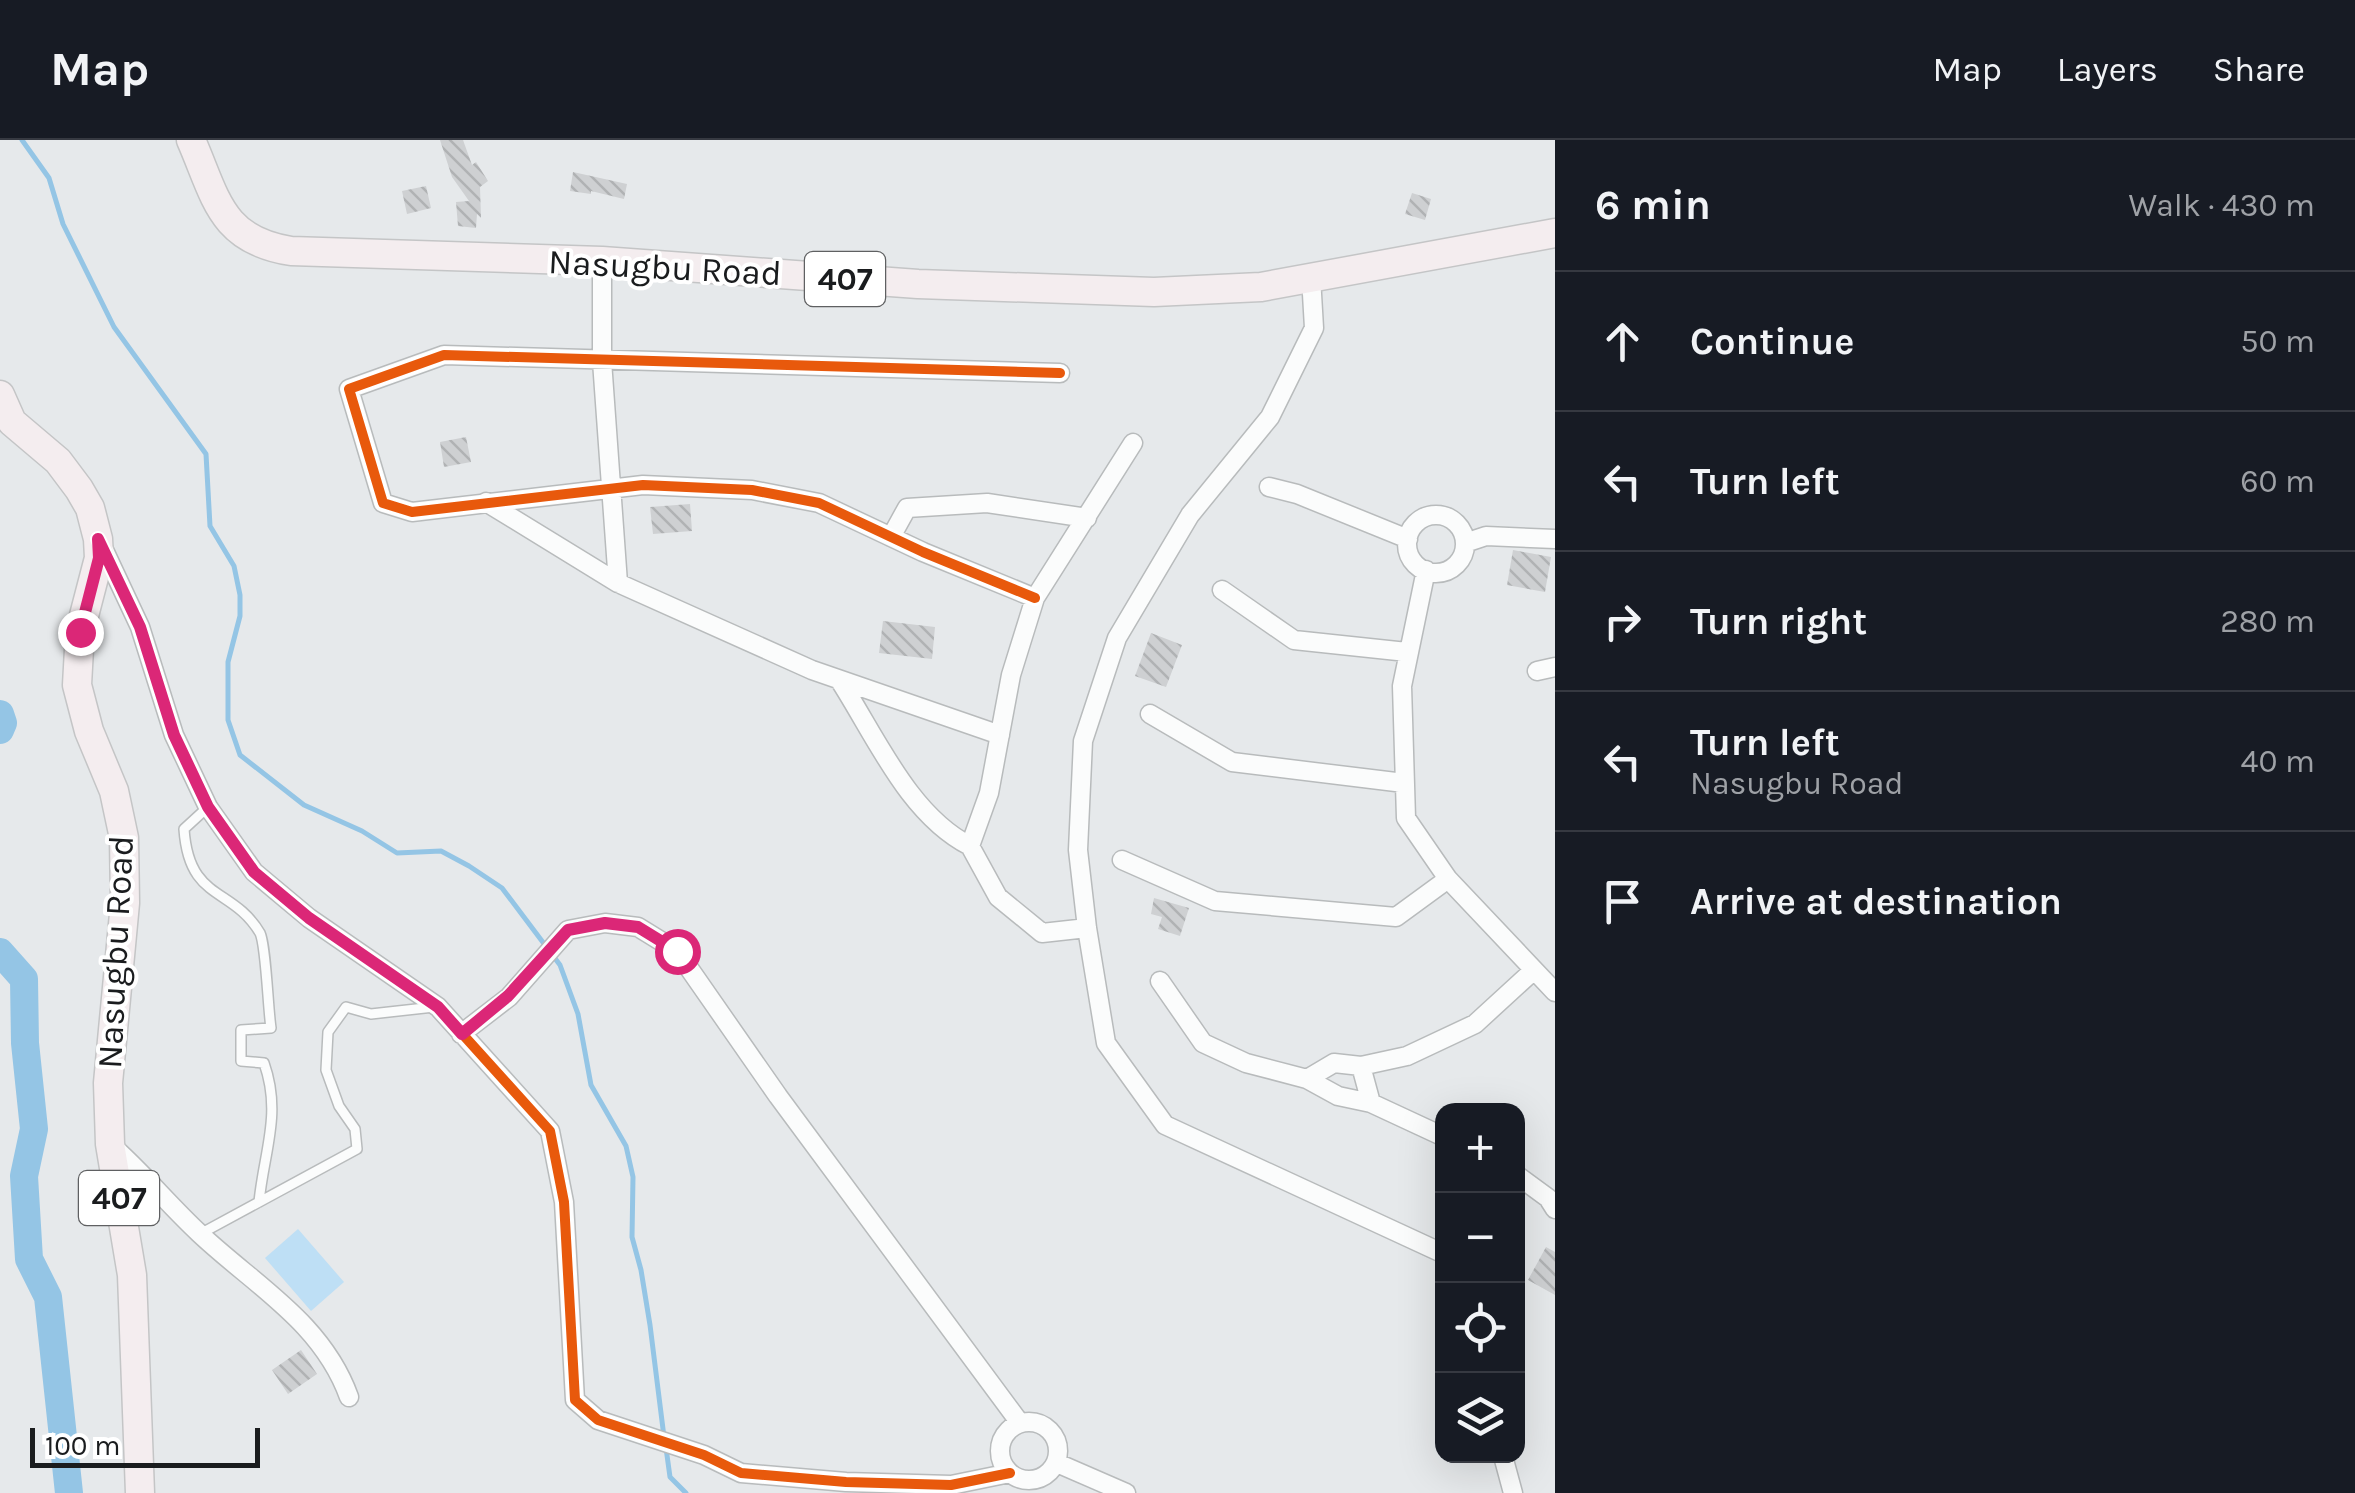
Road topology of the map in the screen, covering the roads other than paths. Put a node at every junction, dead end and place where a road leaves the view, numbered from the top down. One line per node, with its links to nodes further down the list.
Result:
1 (192, 140): 3 (main road, Nasugbu Road / 407)
2 (1555, 232): 4 (main road, Nasugbu Road / 407)
3 (602, 262): 4 (main road, Nasugbu Road / 407); 5 (street)
4 (1311, 277): 31 (street)
5 (602, 360): 6 (street); 10 (street); 11 (street)
6 (1060, 374)
7 (0, 396): 14 (main road, Nasugbu Road / 407)
8 (1133, 443): 12 (street)
9 (1269, 487): 15 (street)
10 (611, 488): 11 (street); 13 (street); 19 (street)
11 (486, 502): 19 (street)
12 (1087, 518): 13 (street); 21 (street)
13 (891, 538): 21 (street)
14 (98, 539): 27 (street); 41 (main road, Nasugbu Road / 407)
15 (1408, 539): 17 (street); 18 (street)
16 (1555, 540): 17 (street)
17 (1465, 542): 18 (street)
18 (1426, 570): 22 (street)
19 (618, 583): 23 (street)
20 (1222, 590): 22 (street)
21 (1035, 598): 25 (street)
22 (1407, 652): 26 (street)
23 (840, 681): 25 (street); 28 (street)
24 (1150, 714): 26 (street)
25 (1000, 735): 28 (street)
26 (1404, 783): 30 (street)
27 (208, 807): 35 (street); 43 (lane)
28 (970, 846): 31 (street)
29 (1122, 860): 30 (street)
30 (1448, 878): 32 (street)
31 (1087, 928): 46 (street)
32 (1534, 970): 34 (street); 37 (street)
33 (1160, 981): 38 (street)
34 (1555, 992)
35 (438, 1007): 36 (street); 43 (lane)
36 (462, 1034): 48 (street); 51 (street)
37 (1361, 1066): 38 (street); 39 (street)
38 (1306, 1079): 39 (street)
39 (1371, 1103): 40 (street)
40 (1435, 1133)
41 (110, 1144): 45 (street); 52 (main road, Nasugbu Road / 407)
42 (1525, 1181): 44 (street)
43 (259, 1202): 45 (lane)
44 (1555, 1209)
45 (200, 1234): 47 (street)
46 (1435, 1250)
47 (349, 1397)
48 (1020, 1423): 49 (street); 51 (street)
49 (1056, 1463): 51 (street); 53 (street)
50 (1504, 1463): 54 (street)
51 (1010, 1473)
52 (140, 1493)
53 (1126, 1493)
54 (1513, 1493)

